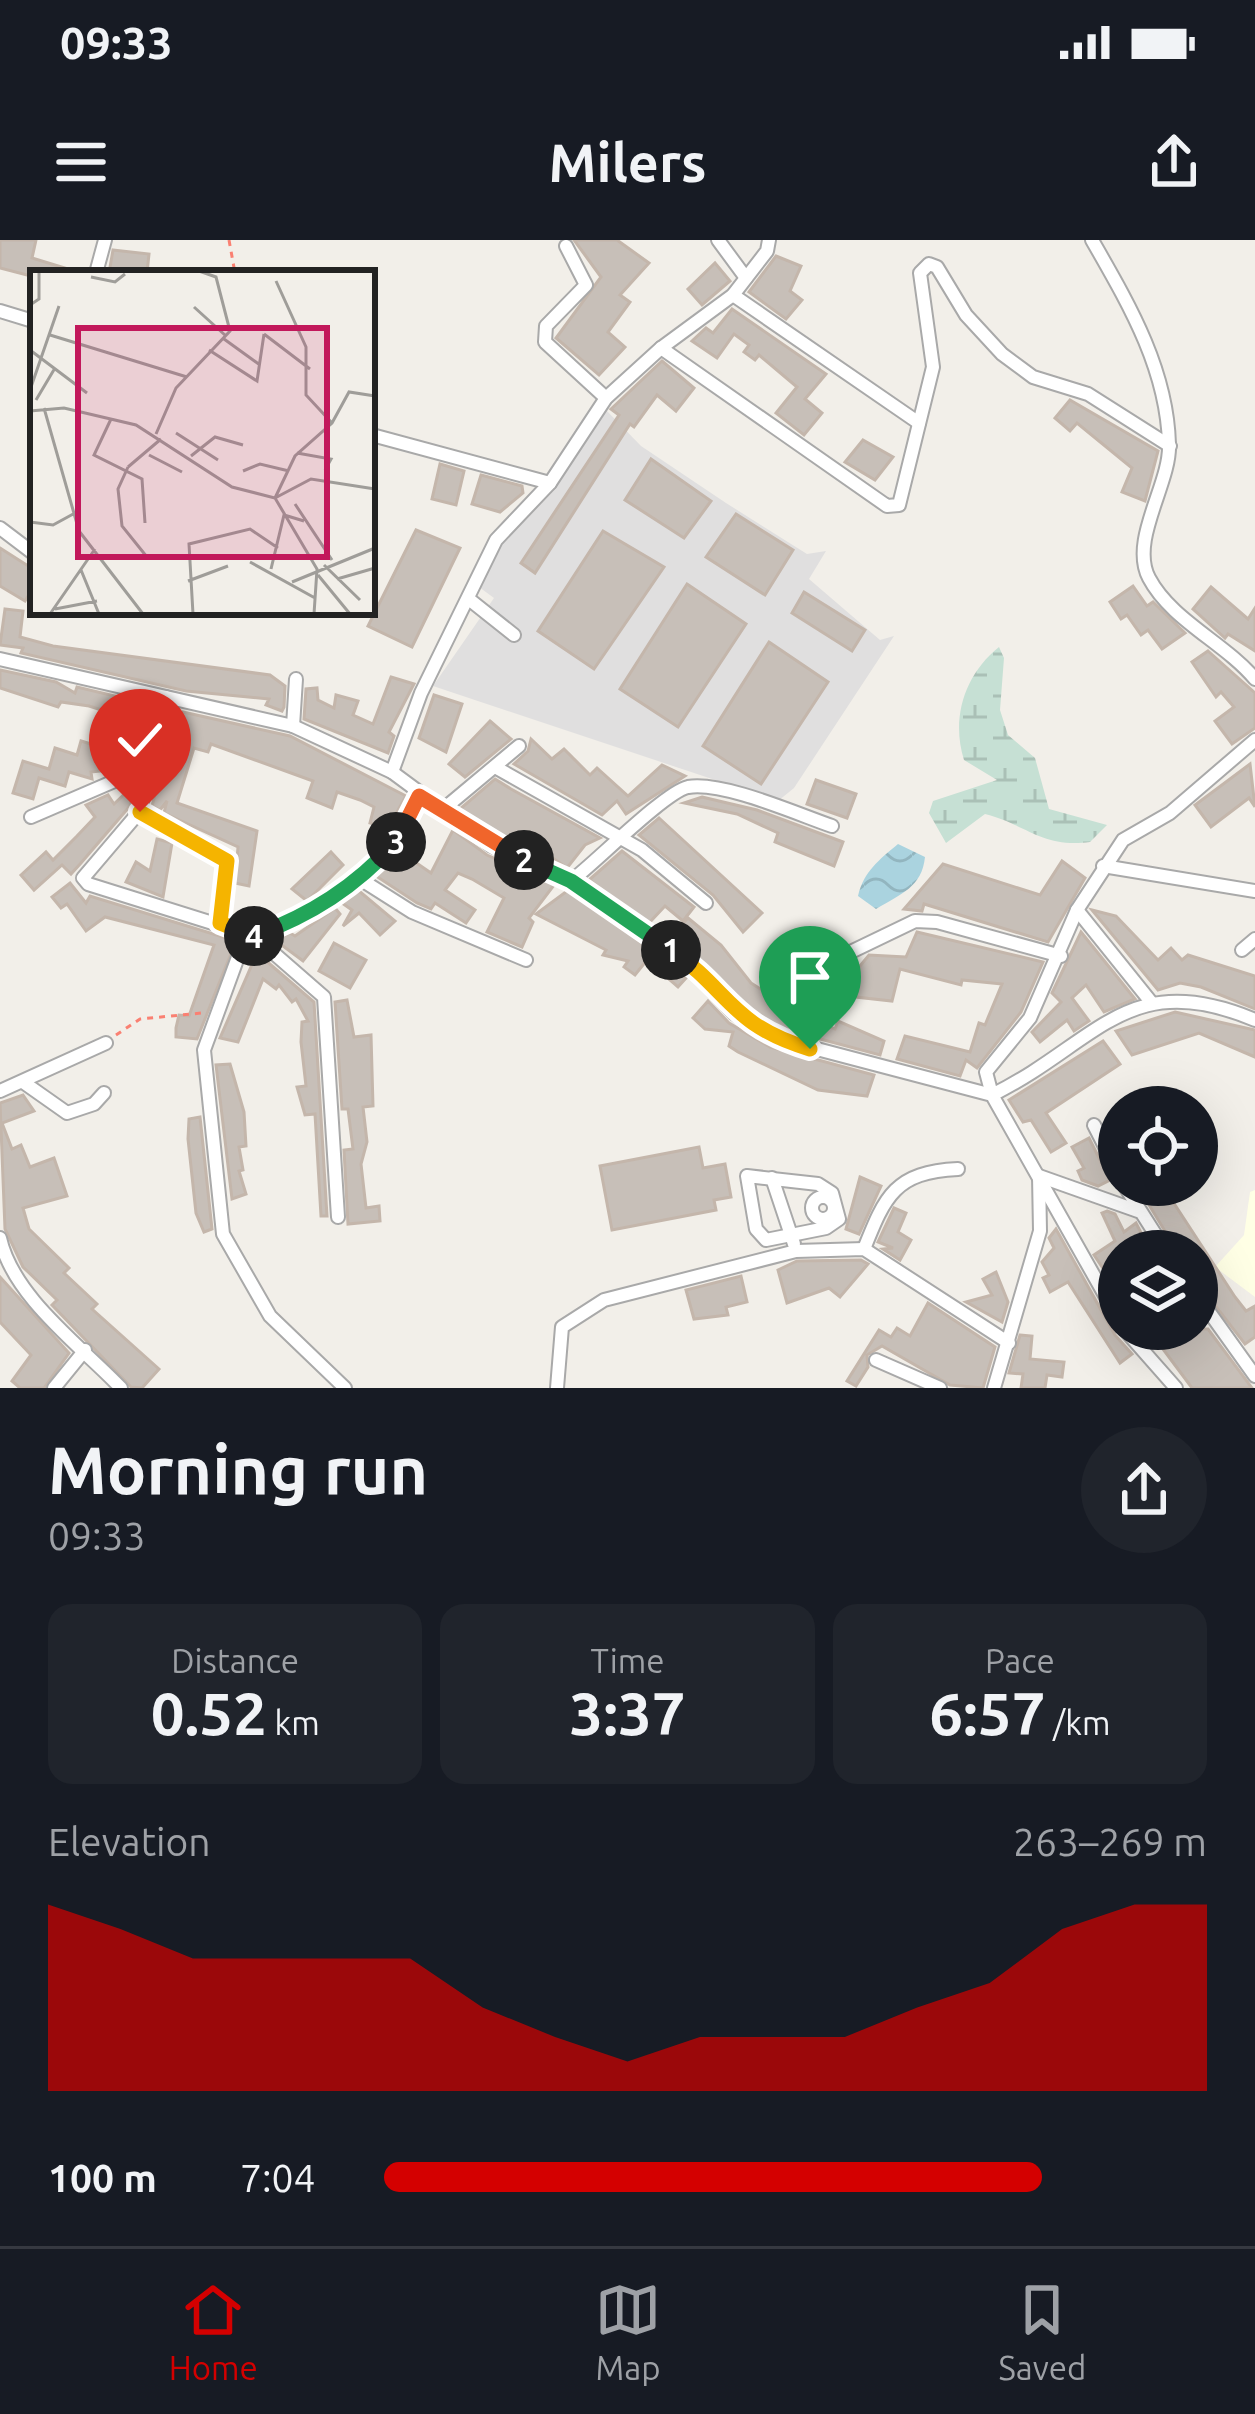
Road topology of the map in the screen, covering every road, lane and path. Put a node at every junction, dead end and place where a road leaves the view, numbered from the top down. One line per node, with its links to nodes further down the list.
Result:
1 (105, 240): 7 (street)
2 (229, 240): 8 (path)
3 (718, 240): 9 (street)
4 (769, 240): 9 (street)
5 (1092, 240): 17 (street)
6 (566, 246): 14 (street)
7 (97, 270)
8 (234, 270)
9 (746, 278): 10 (street)
10 (734, 295): 13 (street); 15 (street)
11 (0, 311): 12 (street)
12 (30, 320)
13 (661, 348): 14 (street); 15 (street)
14 (606, 398): 18 (street)
15 (919, 423): 17 (street)
16 (375, 436): 18 (street)
17 (1170, 446): 25 (street)
18 (550, 483): 21 (street)
19 (0, 528): 20 (street)
20 (30, 551)
21 (470, 600): 22 (street); 32 (street)
22 (514, 635)
23 (0, 659): 26 (street)
24 (296, 679): 27 (street)
25 (1255, 679)
26 (166, 697): 27 (street); 30 (street)
27 (293, 727): 32 (street)
28 (1255, 740): 39 (street)
29 (519, 746): 31 (street)
30 (154, 764): 34 (street); 36 (street)
31 (494, 767): 35 (street); 38 (street)
32 (392, 772): 33 (street)
33 (419, 796): 35 (street); 40 (street)
34 (140, 812): 45 (street); 45 (street)
35 (440, 812): 41 (street)
36 (32, 817)
37 (832, 826): 38 (street)
38 (624, 839): 41 (street); 43 (street)
39 (1103, 866): 42 (street); 44 (street)
40 (360, 879): 46 (street); 50 (street)
41 (571, 881): 59 (street)
42 (1255, 891)
43 (706, 903)
44 (1077, 910): 49 (street); 52 (street)
45 (220, 923): 46 (street)
46 (254, 936): 53 (street); 69 (street)
47 (1255, 939): 48 (street)
48 (1242, 950)
49 (1061, 956): 51 (street); 59 (street)
50 (526, 960)
51 (834, 960)
52 (1151, 1002): 54 (street); 59 (street)
53 (216, 1015): 55 (path); 84 (street)
54 (1255, 1020)
55 (106, 1043): 56 (street)
56 (23, 1082): 57 (street); 58 (street)
57 (0, 1091)
58 (104, 1093)
59 (992, 1095): 63 (street)
60 (1094, 1125): 61 (street)
61 (1098, 1133)
62 (958, 1169): 73 (street)
63 (1039, 1176): 66 (street); 74 (street); 76 (street)
64 (772, 1178): 67 (street); 72 (street); 72 (street)
65 (1135, 1206): 66 (street)
66 (1138, 1211): 70 (street)
67 (785, 1214): 68 (street); 72 (street)
68 (814, 1214)
69 (338, 1217)
70 (1151, 1230)
71 (0, 1238): 77 (street)
72 (795, 1244): 73 (street); 85 (street)
73 (864, 1250): 76 (street)
74 (1098, 1282)
75 (1218, 1320): 79 (street)
76 (1009, 1343): 87 (street)
77 (85, 1350): 82 (street); 83 (street)
78 (1143, 1350): 88 (street)
79 (1249, 1357): 81 (street)
80 (876, 1360): 86 (street)
81 (1255, 1376)
82 (54, 1388)
83 (121, 1388)
84 (345, 1388)
85 (556, 1388)
86 (940, 1388)
87 (994, 1388)
88 (1176, 1388)

